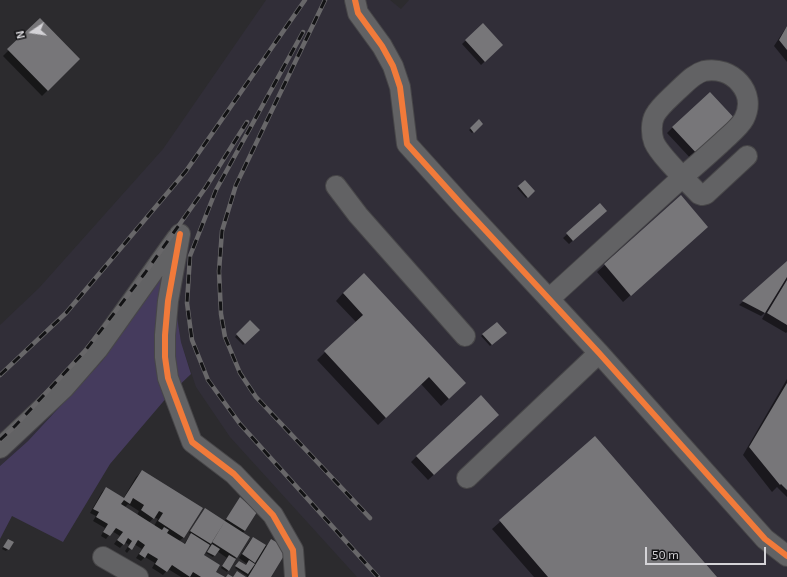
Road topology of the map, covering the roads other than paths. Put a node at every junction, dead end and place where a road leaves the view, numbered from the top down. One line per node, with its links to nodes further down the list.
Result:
1 (355, 0): 5 (street)
2 (747, 156): 3 (street)
3 (683, 177): 3 (street); 5 (street)
4 (336, 186): 6 (street)
5 (549, 299): 7 (street)
6 (465, 336)
7 (599, 353): 9 (street); 10 (street)
8 (0, 448): 13 (street)
9 (467, 478)
10 (787, 556)
11 (103, 557): 12 (street)
12 (138, 577)
13 (294, 577)

